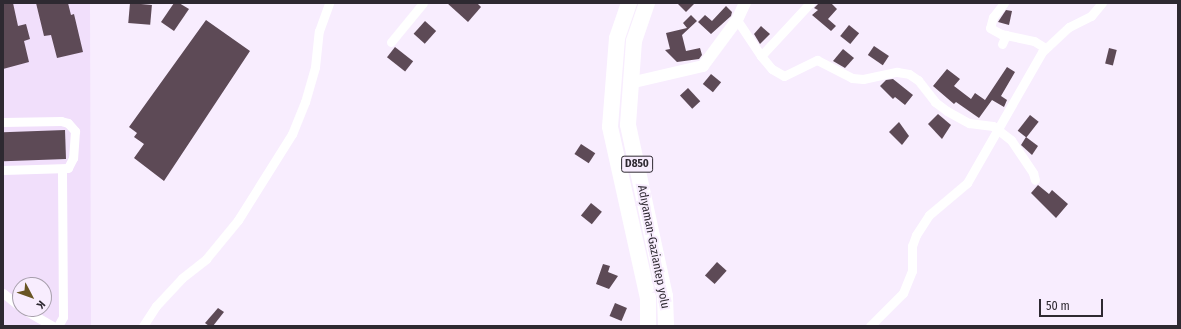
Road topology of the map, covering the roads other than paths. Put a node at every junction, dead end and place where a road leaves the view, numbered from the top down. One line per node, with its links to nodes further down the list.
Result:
1 (329, 3): 26 (street)
2 (423, 3): 11 (street)
3 (629, 3): 27 (highway, Adıyaman-Gaziantep yolu / D850)
4 (647, 3): 15 (highway, Adıyaman-Gaziantep yolu / D850)
5 (745, 3): 9 (street)
6 (810, 3): 14 (street)
7 (1004, 3): 10 (street)
8 (1102, 3): 13 (street)
9 (737, 20): 14 (street); 15 (street)
10 (1006, 35): 12 (street); 13 (street)
11 (392, 42)
12 (1002, 44)
13 (1045, 48): 17 (street)
14 (761, 56): 17 (street)
15 (630, 83): 28 (highway, Adıyaman-Gaziantep yolu / D850)
16 (3, 122): 19 (street)
17 (998, 130): 20 (street); 29 (street)
18 (3, 170): 19 (street)
19 (62, 170): 25 (street)
20 (1035, 180)
21 (3, 293): 22 (street)
22 (12, 300)
23 (37, 317): 24 (street)
24 (52, 326)
25 (58, 326)
26 (143, 326)
27 (648, 326)
28 (666, 326)
29 (870, 326)

